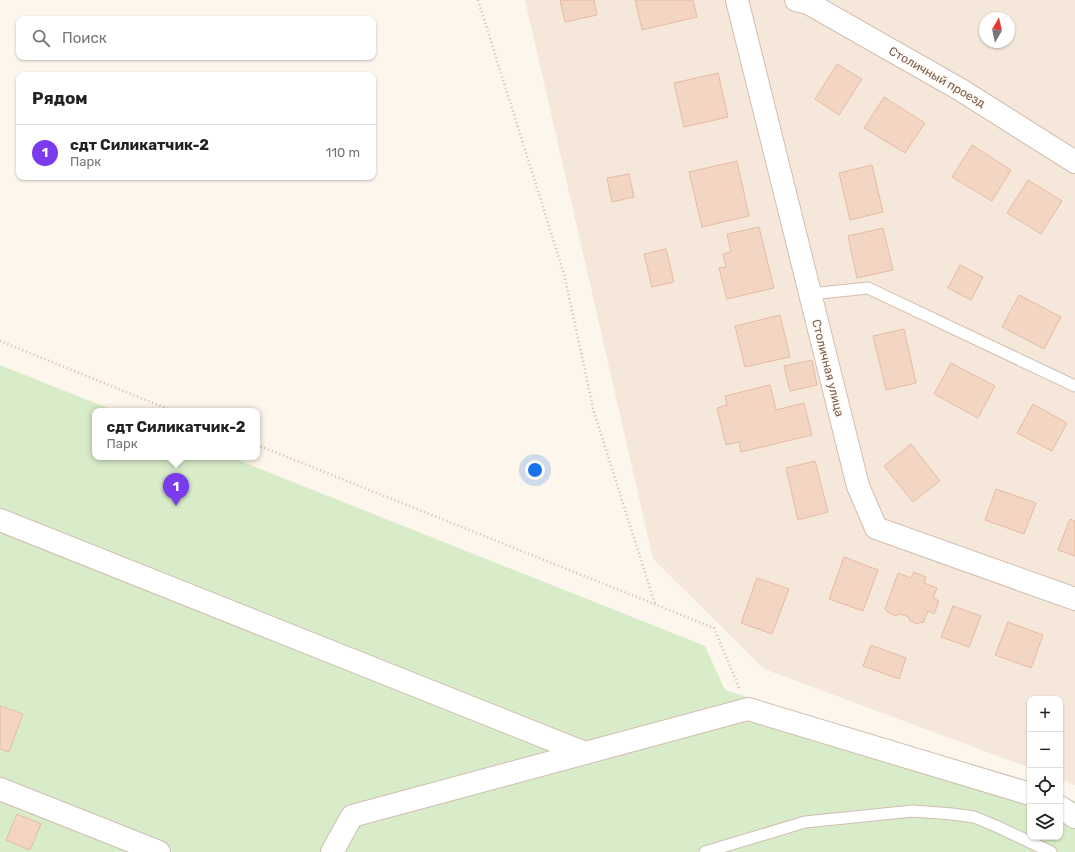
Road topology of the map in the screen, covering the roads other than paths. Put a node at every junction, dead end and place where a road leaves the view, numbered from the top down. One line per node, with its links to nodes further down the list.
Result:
1 (737, 0): 4 (street, Столичная улица)
2 (796, 0): 3 (street, Столичный проезд)
3 (1075, 162)
4 (810, 296): 5 (lane); 7 (street, Столичная улица)
5 (1075, 386)
6 (0, 520): 8 (street)
7 (1075, 599)
8 (585, 753): 10 (street); 14 (street)
9 (0, 789): 13 (street)
10 (1027, 793)
11 (1063, 809): 12 (street)
12 (1075, 817)
13 (159, 852)
14 (332, 852)
15 (705, 852): 16 (lane)
16 (1051, 852)

